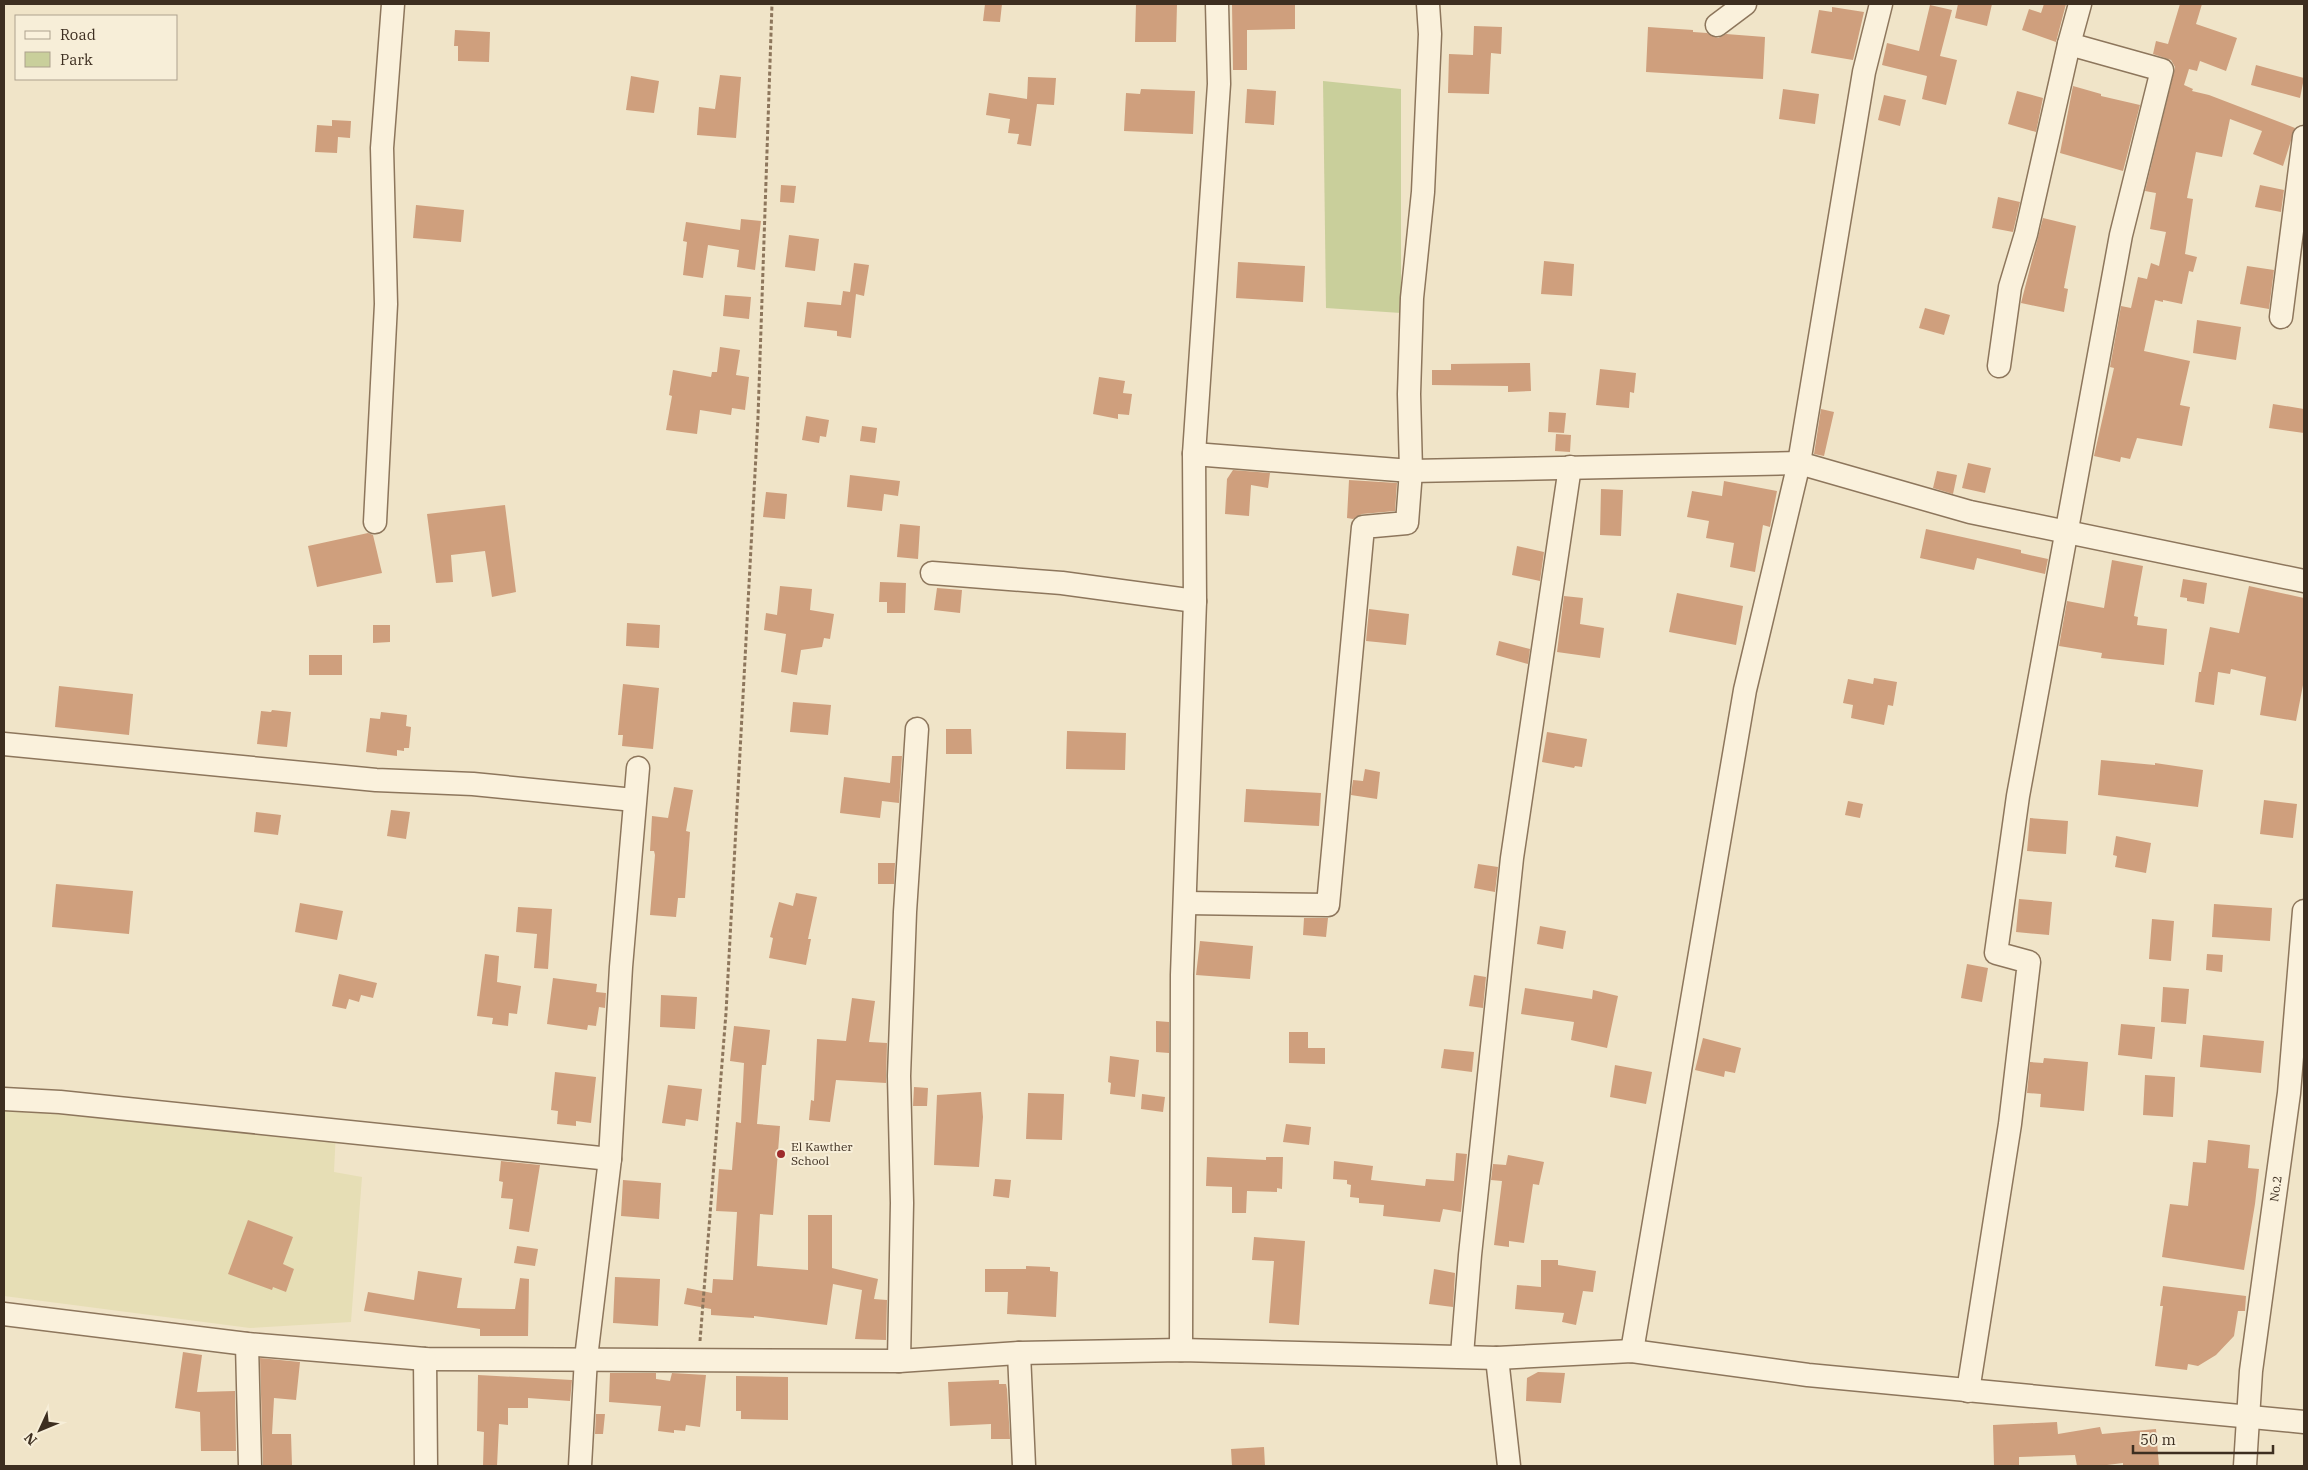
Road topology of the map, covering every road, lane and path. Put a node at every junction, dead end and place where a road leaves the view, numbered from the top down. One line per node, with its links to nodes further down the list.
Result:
1 (394, 4): 17 (street)
2 (772, 4): 39 (path)
3 (1217, 4): 13 (street)
4 (1428, 4): 16 (street)
5 (1746, 4): 8 (street)
6 (1881, 4): 14 (street)
7 (2080, 4): 9 (street)
8 (1718, 25)
9 (2069, 44): 12 (street); 18 (street)
10 (2304, 138): 11 (street)
11 (2281, 317)
12 (1999, 366)
13 (1194, 454): 16 (street); 21 (street)
14 (1799, 463): 15 (street); 18 (street); 33 (street)
15 (1570, 467): 16 (street); 35 (street)
16 (1411, 471): 26 (street)
17 (375, 522)
18 (2066, 533): 20 (street); 41 (street)
19 (932, 573): 21 (street)
20 (2304, 581)
21 (1194, 601): 26 (street)
22 (917, 729): 40 (street)
23 (4, 744): 25 (street)
24 (638, 768): 25 (street)
25 (634, 800): 29 (street)
26 (1186, 903): 32 (street)
27 (2304, 911): 42 (street, No.2)
28 (4, 1099): 29 (street)
29 (610, 1159): 36 (street)
30 (4, 1314): 31 (street)
31 (247, 1344): 38 (street); 44 (street)
32 (1180, 1350): 34 (street); 35 (street)
33 (1632, 1351): 37 (street); 41 (street)
34 (1019, 1353): 40 (street); 47 (street)
35 (1462, 1356): 37 (street)
36 (586, 1358): 38 (street); 39 (street); 46 (street)
37 (1497, 1358): 48 (street)
38 (425, 1359): 45 (street)
39 (699, 1359): 40 (street)
40 (899, 1360)
41 (1968, 1391): 42 (street)
42 (2249, 1417): 43 (street); 49 (street, No.2)
43 (2304, 1422)
44 (250, 1466)
45 (426, 1466)
46 (580, 1466)
47 (1024, 1466)
48 (1509, 1466)
49 (2245, 1466)

